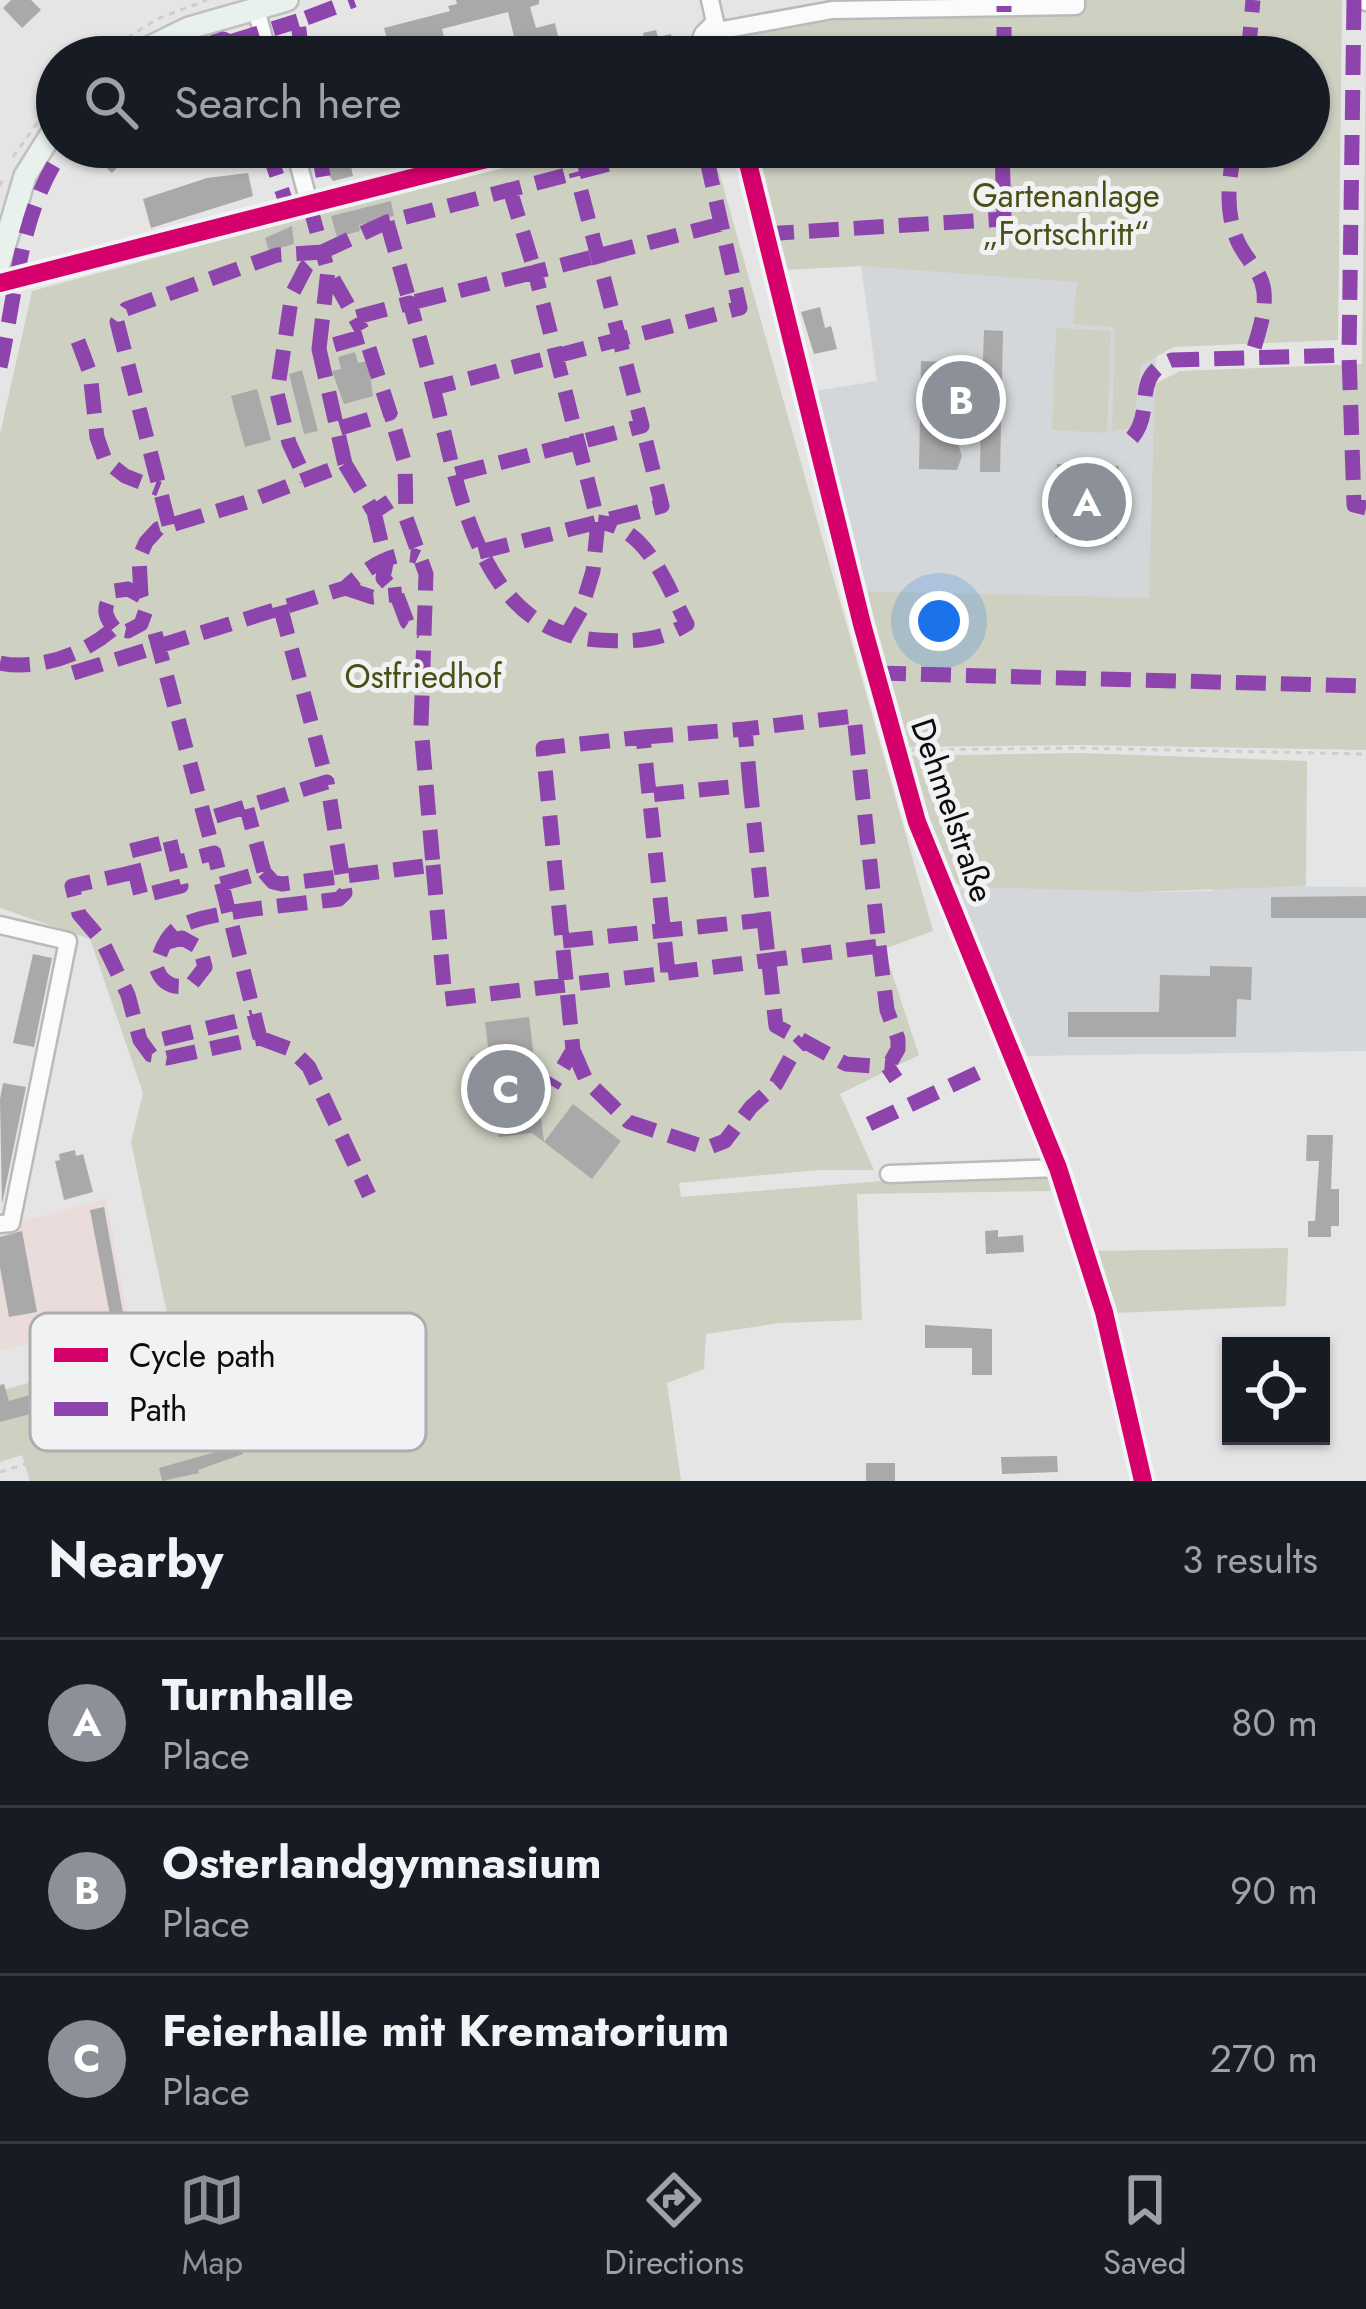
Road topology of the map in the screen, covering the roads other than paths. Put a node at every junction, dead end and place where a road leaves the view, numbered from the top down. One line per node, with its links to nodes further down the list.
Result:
1 (287, 0): 4 (main road)
2 (710, 0): 5 (street)
3 (1076, 0): 5 (street)
4 (256, 9): 6 (main road); 7 (street)
5 (716, 27): 8 (street); 9 (street)
6 (169, 36)
7 (263, 36)
8 (702, 36)
9 (718, 36)
10 (36, 160): 15 (main road)
11 (300, 168): 14 (street)
12 (449, 168): 14 (street)
13 (749, 168): 18 (street, Dehmelstraße)
14 (309, 203): 16 (street)
15 (1, 256)
16 (0, 284)
17 (0, 925): 20 (street)
18 (1058, 1168): 19 (street); 21 (street, Dehmelstraße)
19 (889, 1174)
20 (0, 1224)
21 (1143, 1481)

